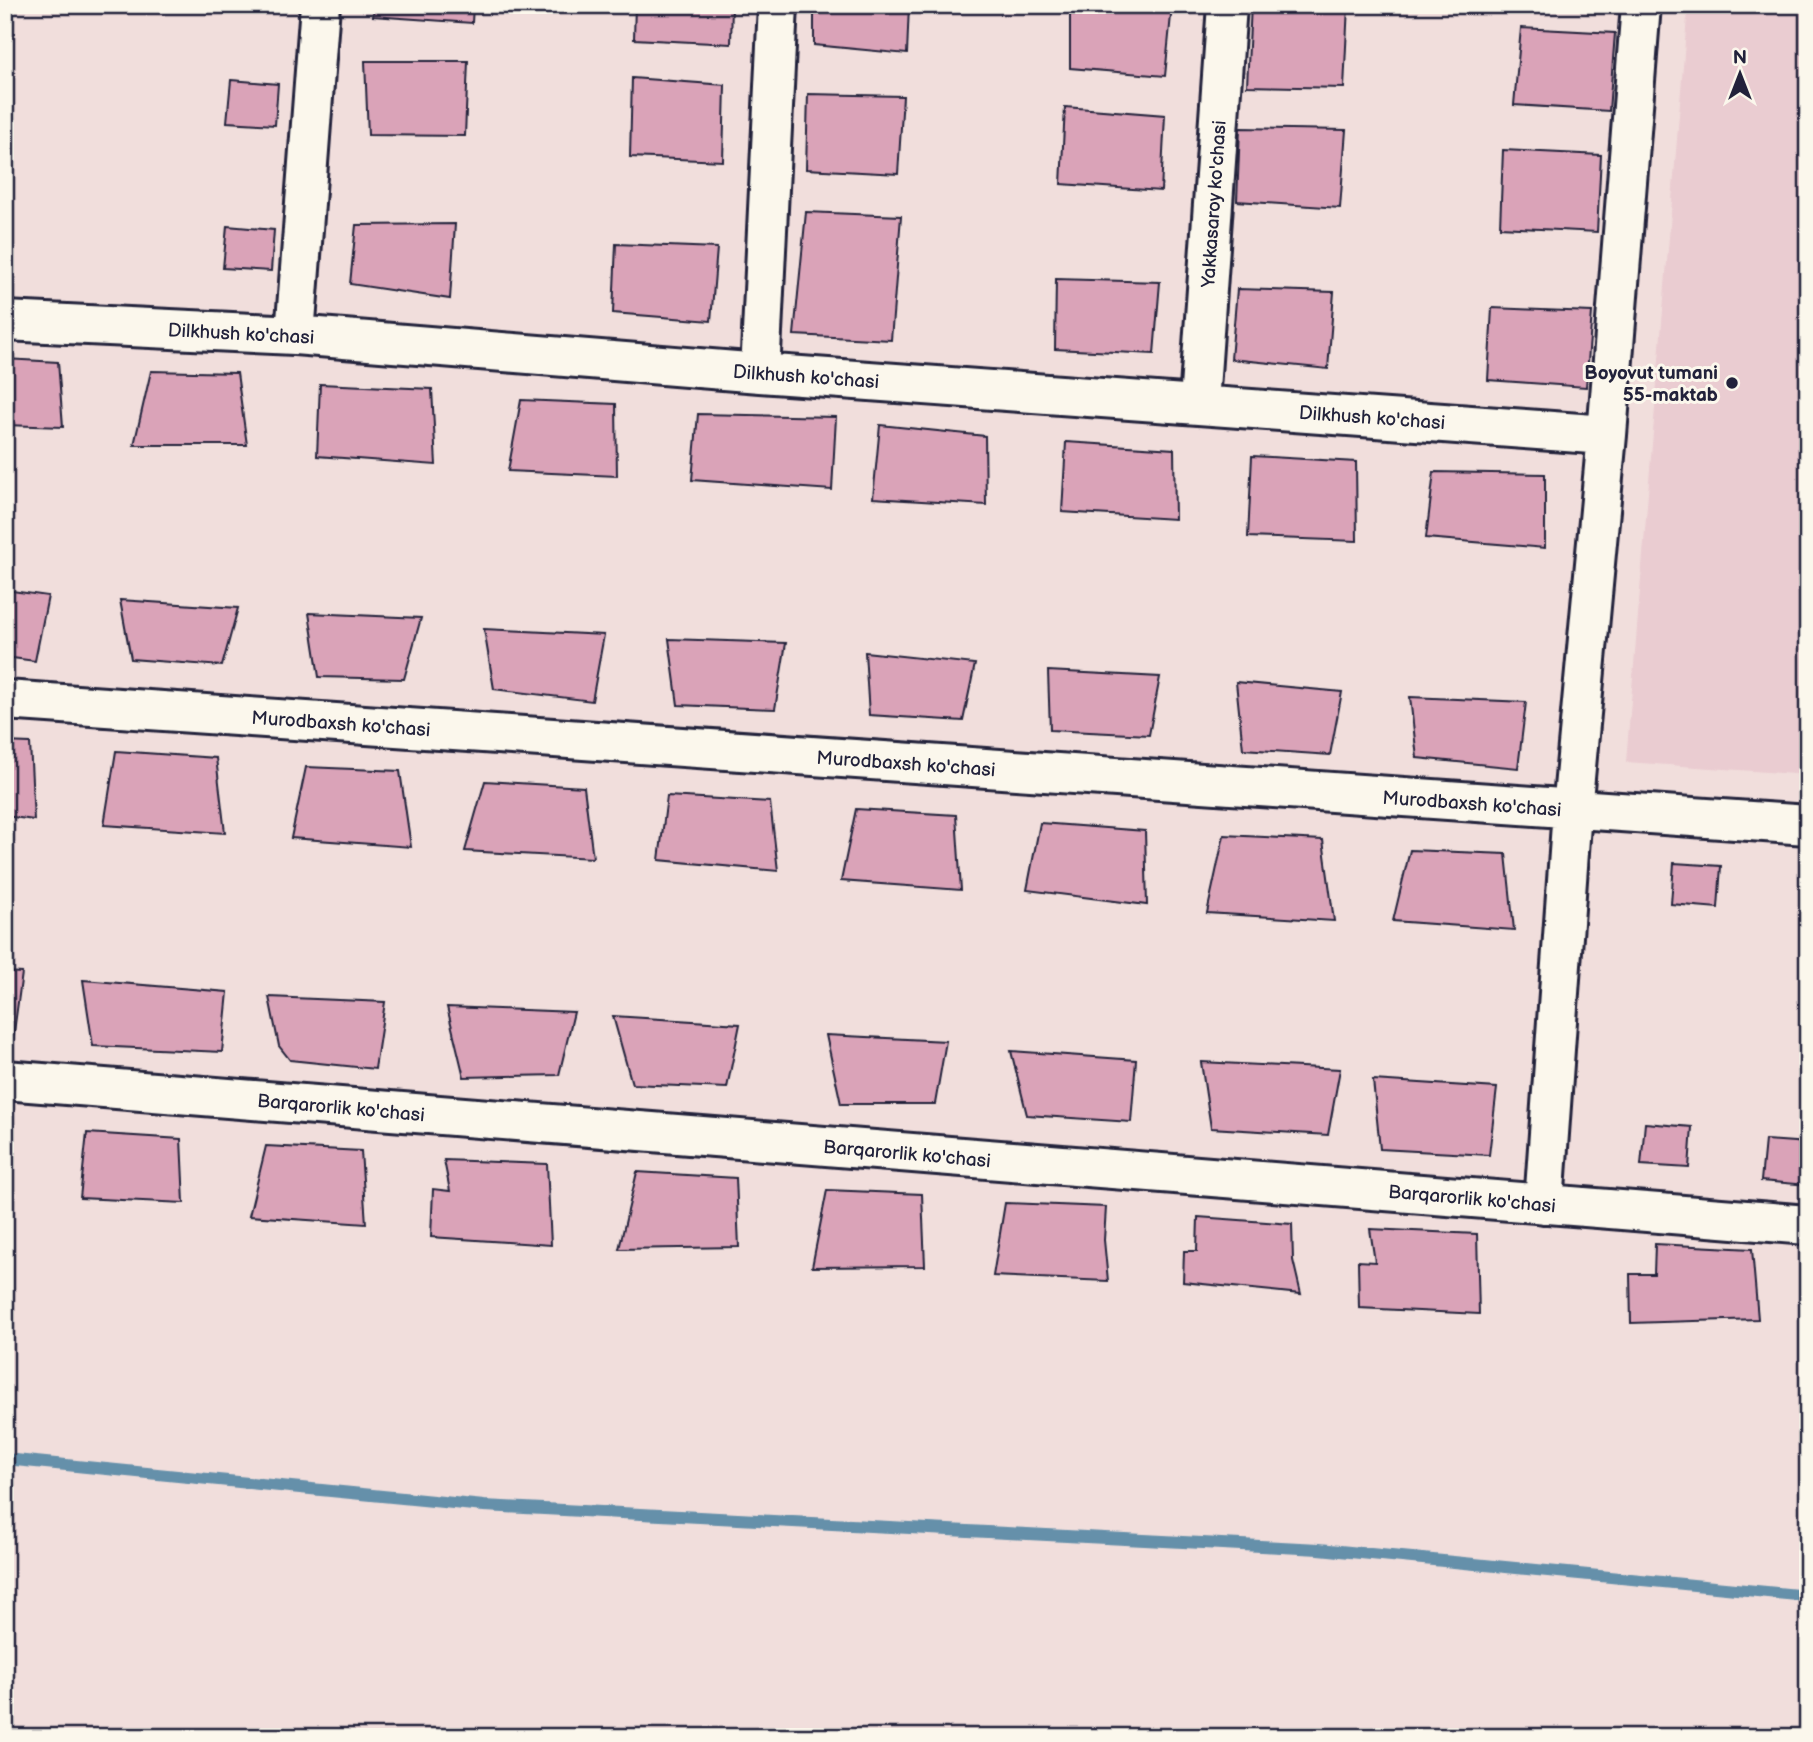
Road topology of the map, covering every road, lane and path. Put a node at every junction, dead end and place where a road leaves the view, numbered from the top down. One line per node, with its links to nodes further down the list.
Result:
1 (320, 5): 6 (street)
2 (778, 5): 7 (street)
3 (1227, 5): 8 (street, Yakkasaroy ko'chasi)
4 (1641, 5): 9 (street)
5 (5, 321): 6 (street, Dilkhush ko'chasi)
6 (295, 335): 7 (street, Dilkhush ko'chasi)
7 (760, 373): 8 (street, Dilkhush ko'chasi)
8 (1199, 404): 9 (street, Dilkhush ko'chasi)
9 (1607, 435): 11 (street)
10 (5, 699): 11 (street, Murodbaxsh ko'chasi)
11 (1572, 810): 12 (street, Murodbaxsh ko'chasi); 14 (street)
12 (1808, 825)
13 (5, 1080): 14 (street, Barqarorlik ko'chasi)
14 (1544, 1204): 15 (street, Barqarorlik ko'chasi)
15 (1808, 1225)

